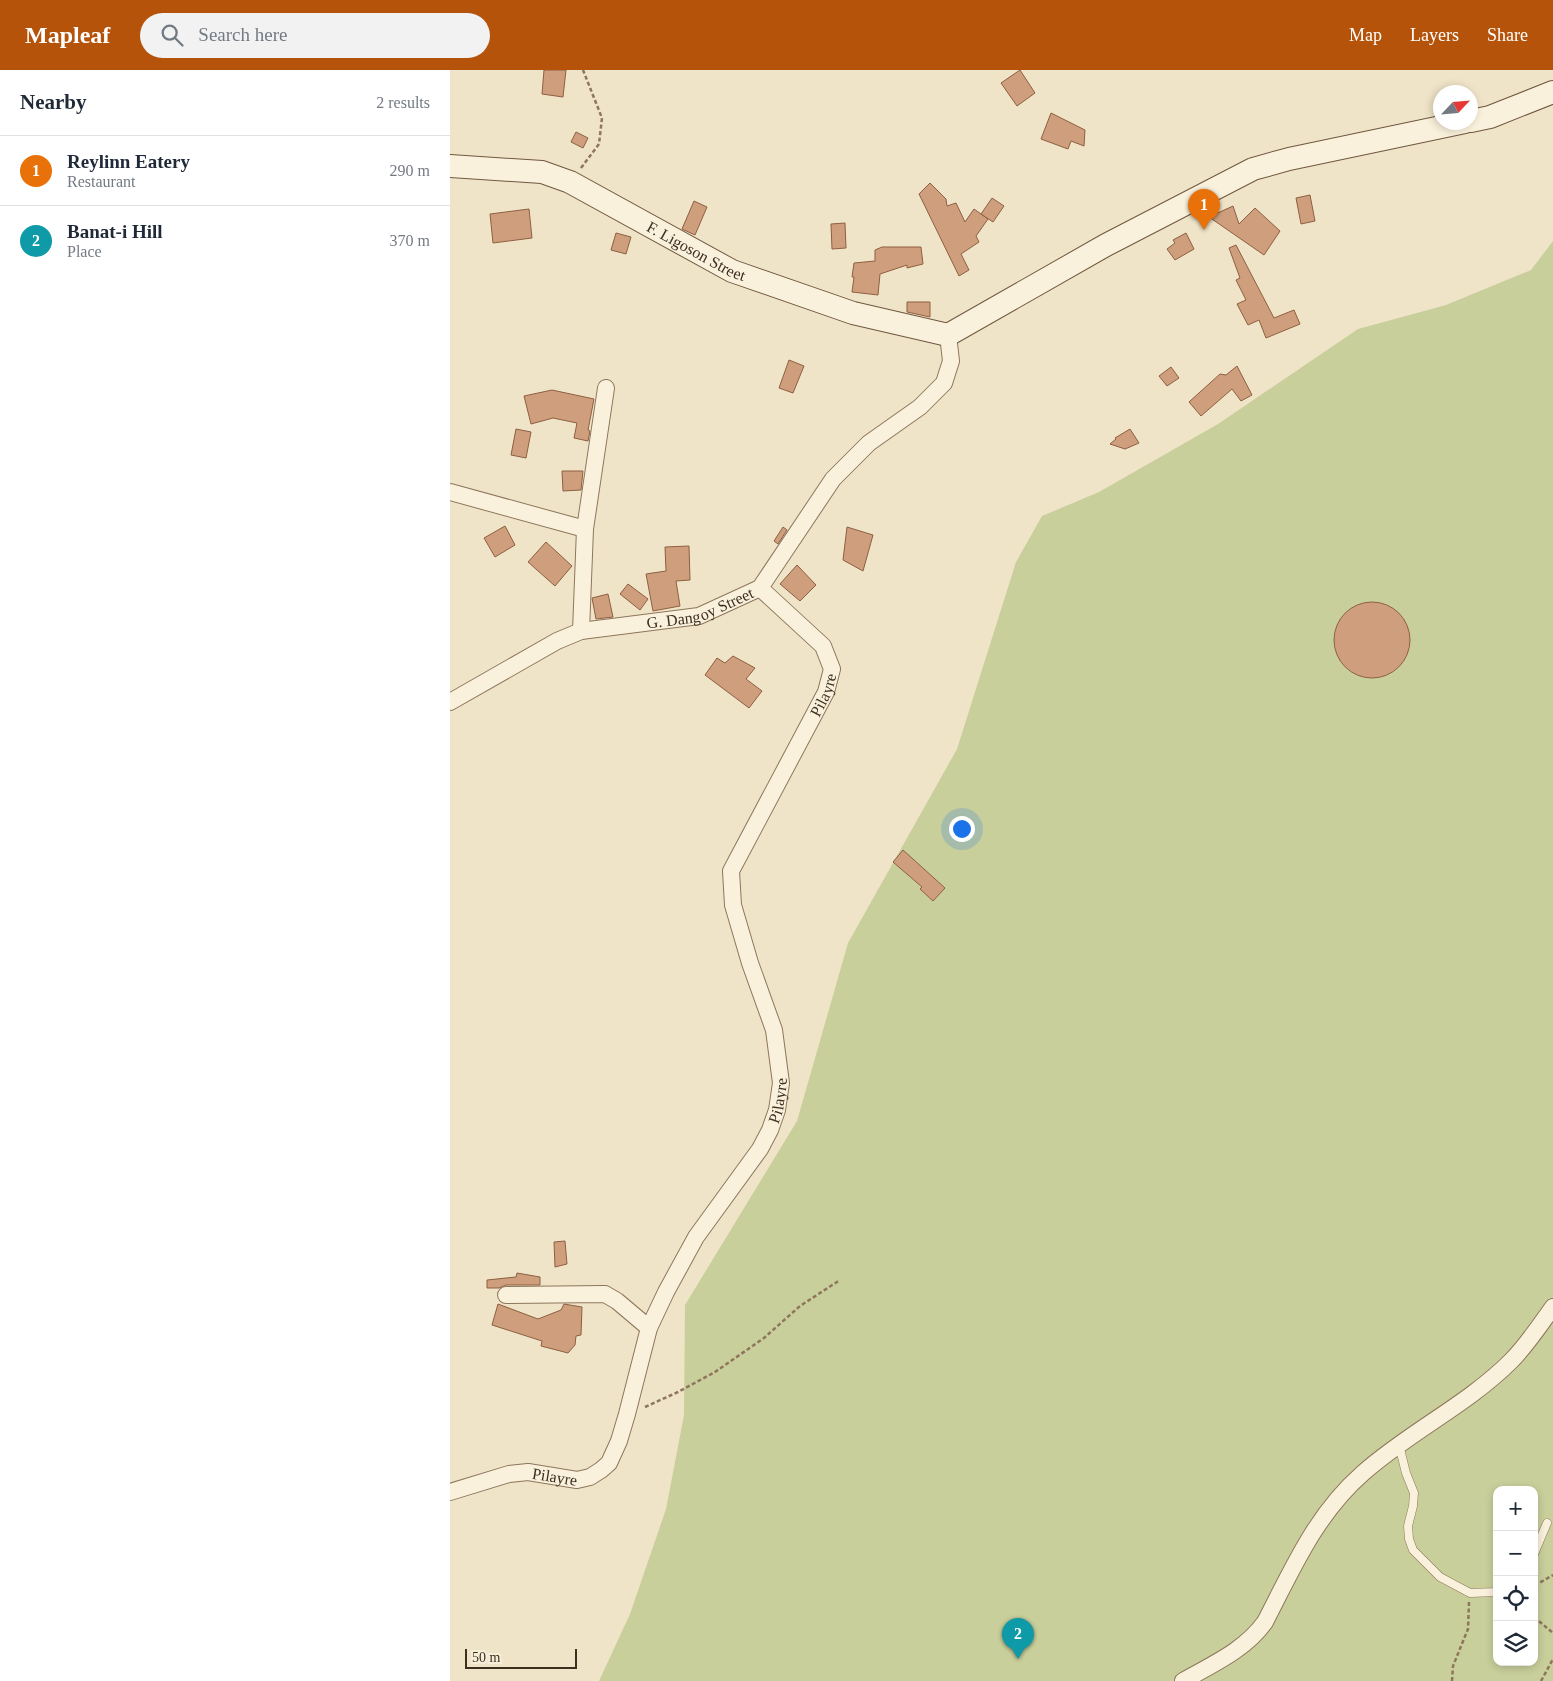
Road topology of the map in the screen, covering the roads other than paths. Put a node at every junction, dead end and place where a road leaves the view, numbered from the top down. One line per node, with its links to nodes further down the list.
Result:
1 (1553, 92): 2 (street)
2 (1478, 119)
3 (1433, 129): 5 (street)
4 (450, 166): 5 (street, F. Ligoson Street)
5 (948, 336): 9 (street, G. Dangoy Street)
6 (606, 388): 8 (street)
7 (450, 492): 8 (street)
8 (585, 529): 10 (street)
9 (760, 588): 10 (street, G. Dangoy Street); 14 (street, Pilayre)
10 (581, 631): 11 (street, G. Dangoy Street)
11 (450, 702)
12 (506, 1295): 14 (street)
13 (1553, 1307): 15 (street)
14 (649, 1328): 16 (street, Pilayre)
15 (1399, 1445): 19 (lane); 20 (street)
16 (450, 1492)
17 (1547, 1523): 18 (lane)
18 (1538, 1544)
19 (1493, 1592)
20 (1183, 1681)

